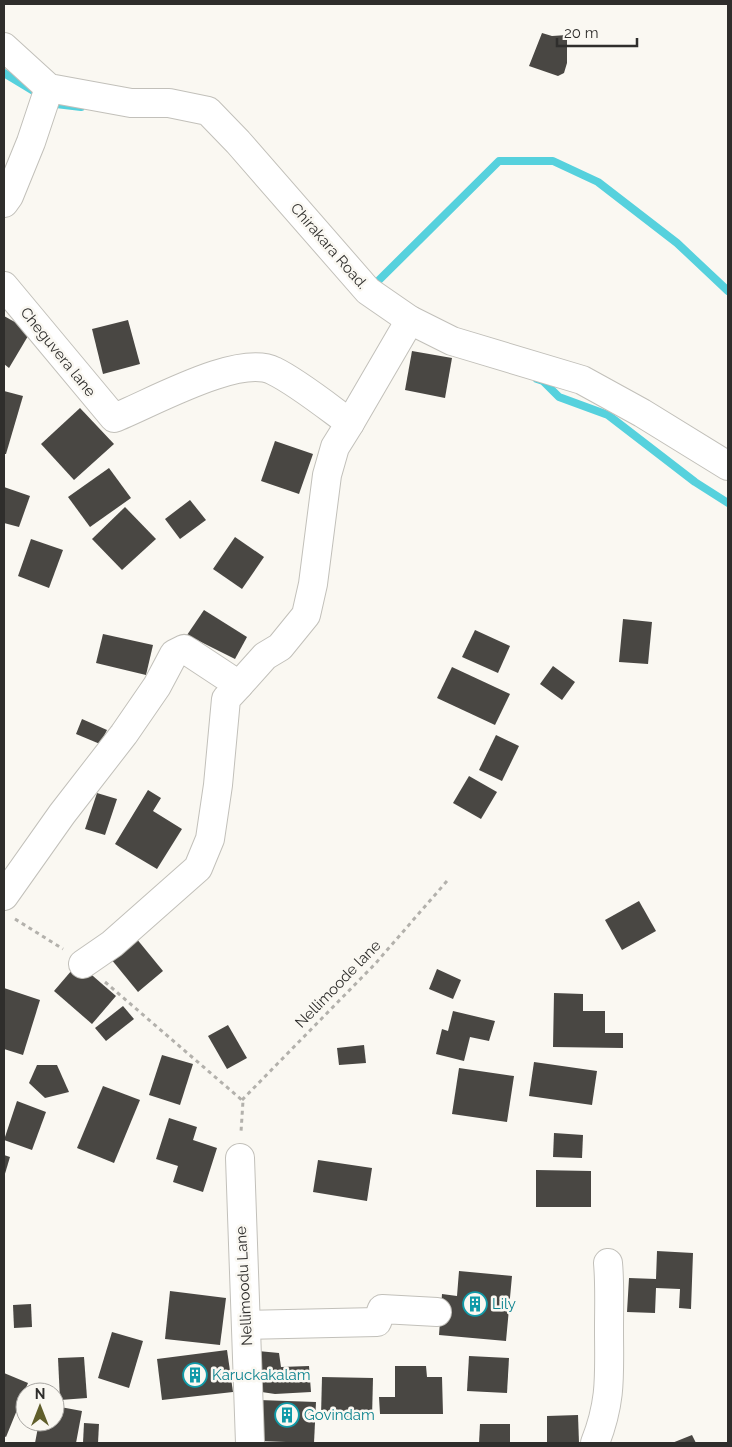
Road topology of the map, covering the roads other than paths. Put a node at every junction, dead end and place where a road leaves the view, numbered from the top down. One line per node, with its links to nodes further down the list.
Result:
1 (4, 47): 2 (street)
2 (49, 88): 3 (street); 5 (street, Chirakara Road.)
3 (4, 203)
4 (4, 286): 6 (street, Cheguvera lane)
5 (410, 320): 6 (street); 7 (street, Chirakara Road.)
6 (350, 423): 8 (street)
7 (728, 466)
8 (239, 685): 9 (street); 10 (street)
9 (8, 907)
10 (83, 964)
11 (240, 1158): 14 (street, Nellimoodu Lane)
12 (608, 1263): 16 (street)
13 (437, 1312): 14 (street)
14 (246, 1325): 15 (street, Nellimoodu Lane)
15 (250, 1443)
16 (595, 1443)

